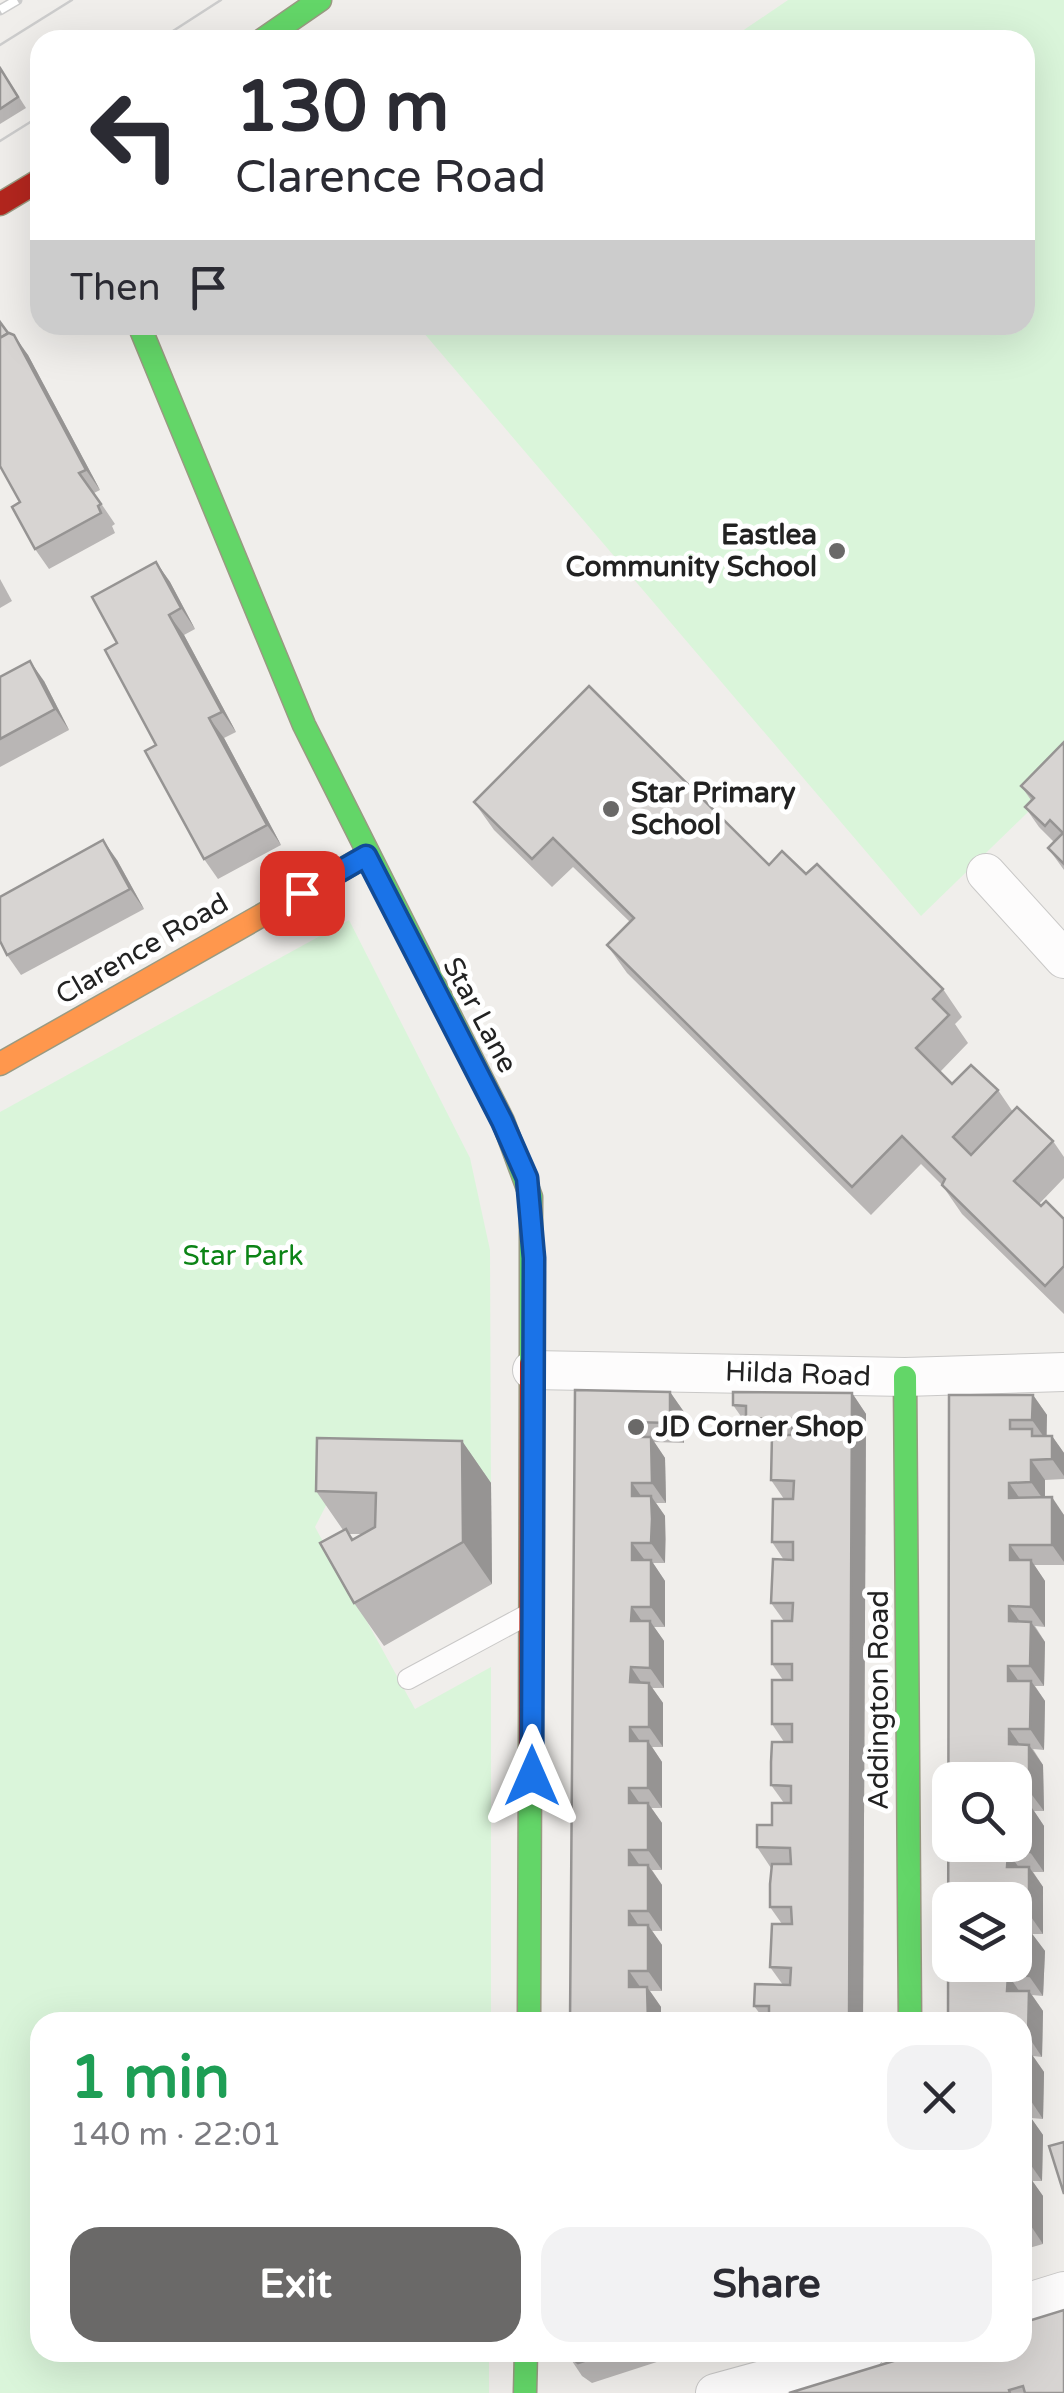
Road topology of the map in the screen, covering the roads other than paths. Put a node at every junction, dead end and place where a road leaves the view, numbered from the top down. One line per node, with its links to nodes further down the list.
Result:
1 (320, 0): 2 (street)
2 (276, 30)
3 (30, 186): 4 (street)
4 (0, 204)
5 (143, 335): 6 (street, Star Lane)
6 (366, 856): 9 (street, Clarence Road); 10 (street, Star Lane)
7 (986, 874): 8 (street)
8 (1064, 959)
9 (0, 1064)
10 (532, 1370): 12 (street, Hilda Road); 13 (street, Star Lane)
11 (1064, 1372): 12 (street, Hilda Road)
12 (905, 1377): 16 (street, Addington Road)
13 (533, 1612): 14 (lane); 15 (street, Star Lane)
14 (408, 1680)
15 (529, 2012)
16 (910, 2012)
17 (1064, 2290): 18 (street)
18 (1032, 2301)
19 (526, 2362): 21 (street)
20 (828, 2362): 22 (street)
21 (525, 2393)
22 (715, 2393)

